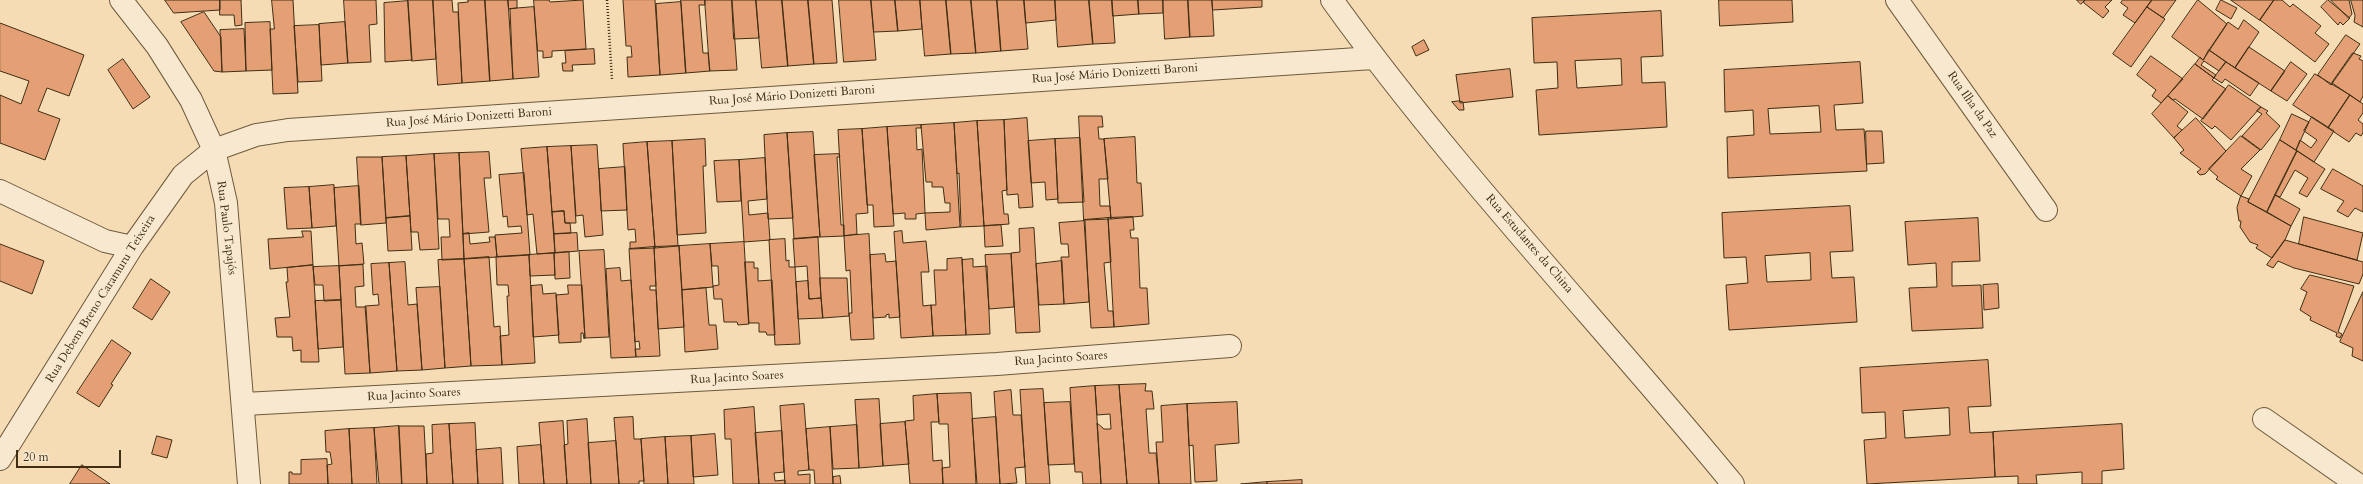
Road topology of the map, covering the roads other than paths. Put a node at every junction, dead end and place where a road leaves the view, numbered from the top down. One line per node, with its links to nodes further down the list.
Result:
1 (121, 0): 5 (street, Rua Paulo Tapajós)
2 (1332, 0): 4 (street, Rua Estudantes da China)
3 (1897, 0): 7 (street, Rua Ilha da Paz)
4 (1373, 58): 5 (street, Rua José Mário Donizetti Baroni); 14 (street, Rua Estudantes da China)
5 (214, 150): 8 (street, Rua Debem Breno Caramuru Teixeira); 10 (street, Rua Paulo Tapajós)
6 (0, 191): 8 (street)
7 (2046, 210)
8 (132, 247): 12 (street, Rua Debem Breno Caramuru Teixeira)
9 (1230, 346): 10 (street, Rua Jacinto Soares)
10 (244, 404): 13 (street, Rua Paulo Tapajós)
11 (2264, 420): 15 (street)
12 (0, 459)
13 (249, 484)
14 (1733, 484)
15 (2357, 484)

